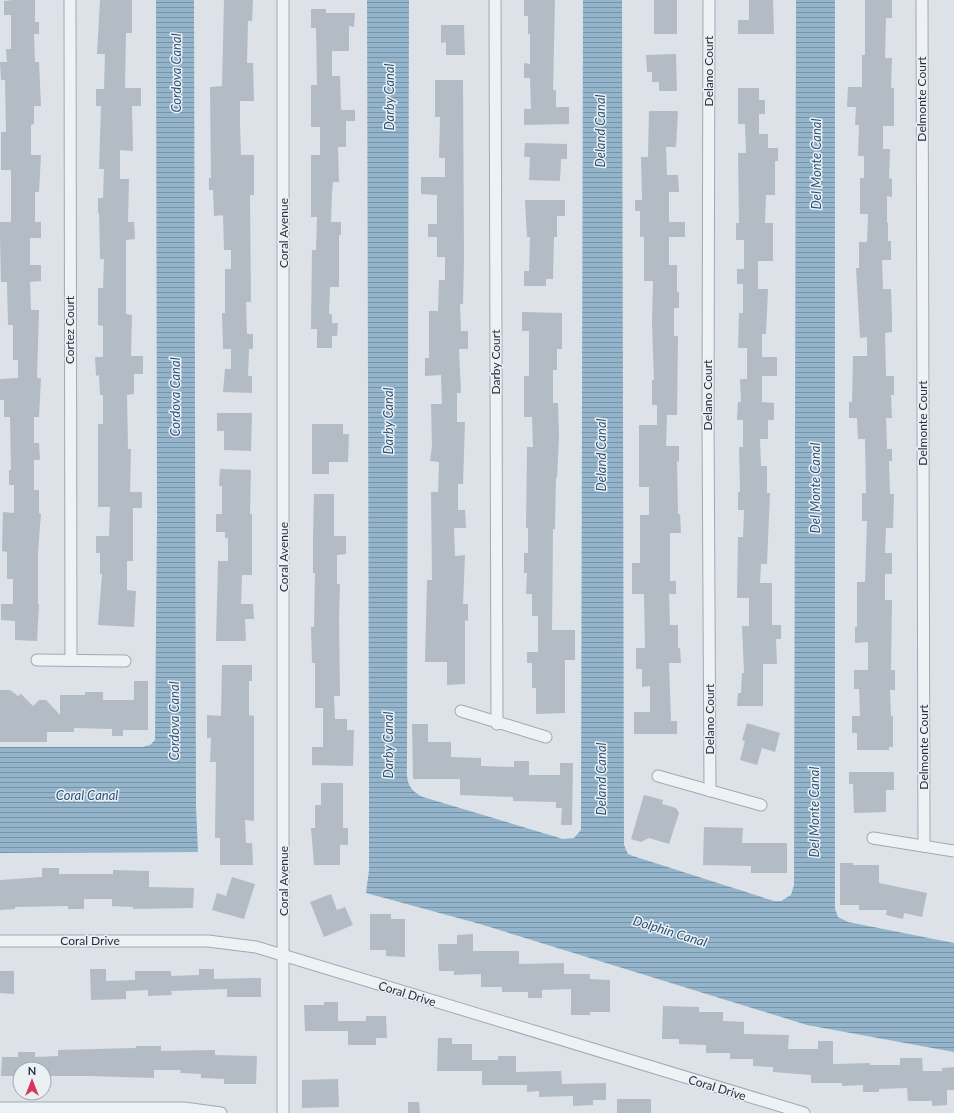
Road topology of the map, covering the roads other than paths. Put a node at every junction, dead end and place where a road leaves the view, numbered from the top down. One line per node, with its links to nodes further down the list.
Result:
1 (70, 0): 7 (street, Cortez Court)
2 (283, 0): 19 (street, Coral Avenue)
3 (496, 0): 10 (street, Darby Court)
4 (709, 0): 13 (street, Delano Court)
5 (922, 0): 16 (street, Delmonte Court)
6 (37, 660): 7 (street)
7 (71, 660): 8 (street)
8 (125, 661)
9 (461, 712): 10 (street)
10 (497, 724): 11 (street)
11 (546, 737)
12 (658, 776): 13 (street)
13 (710, 791): 14 (street)
14 (761, 805)
15 (873, 838): 16 (street)
16 (924, 846): 17 (street)
17 (954, 851)
18 (0, 941): 19 (street, Coral Drive)
19 (284, 955): 22 (street, Coral Avenue); 23 (street, Coral Drive)
20 (0, 1108): 21 (street)
21 (221, 1113)
22 (283, 1113)
23 (804, 1113)

